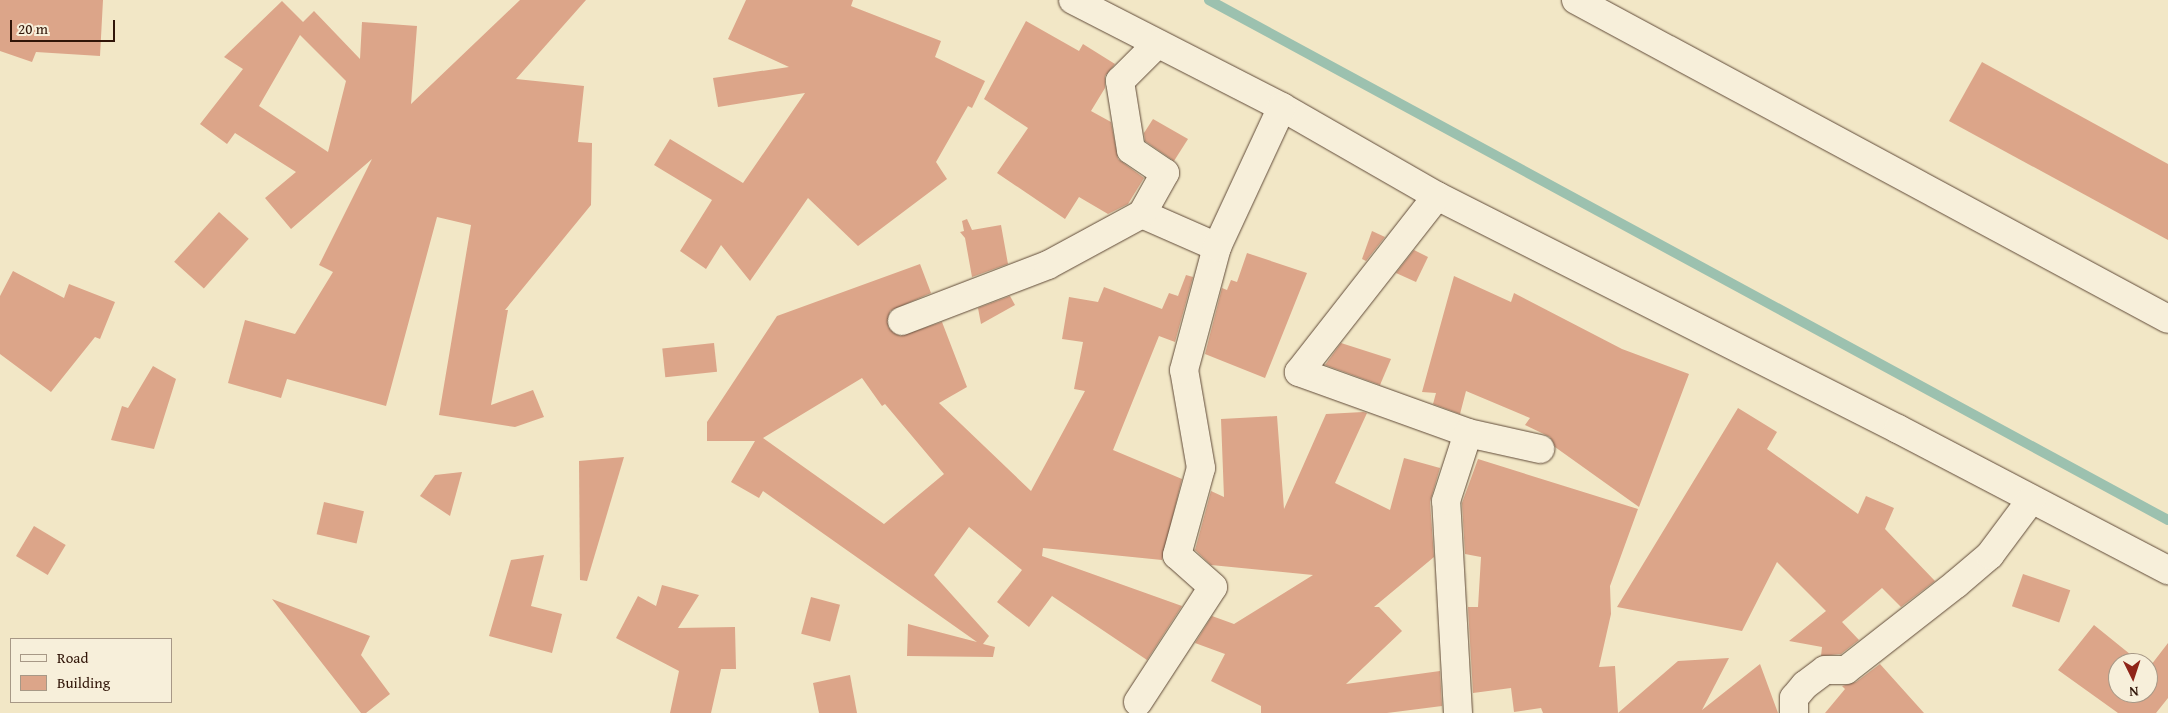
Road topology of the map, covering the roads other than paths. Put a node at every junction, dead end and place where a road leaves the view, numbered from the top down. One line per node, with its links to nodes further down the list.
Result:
1 (1073, 0): 3 (street)
2 (1576, 0): 8 (street)
3 (1157, 44): 4 (street); 6 (street)
4 (1282, 107): 5 (street); 7 (street)
5 (1436, 196): 10 (street); 12 (street)
6 (1142, 214): 7 (street); 9 (street)
7 (1217, 247): 14 (street)
8 (2168, 319)
9 (902, 321)
10 (1468, 433): 11 (street); 15 (street)
11 (1540, 449)
12 (2031, 500): 13 (street); 16 (street)
13 (2168, 570)
14 (1138, 702)
15 (1458, 713)
16 (1794, 713)

